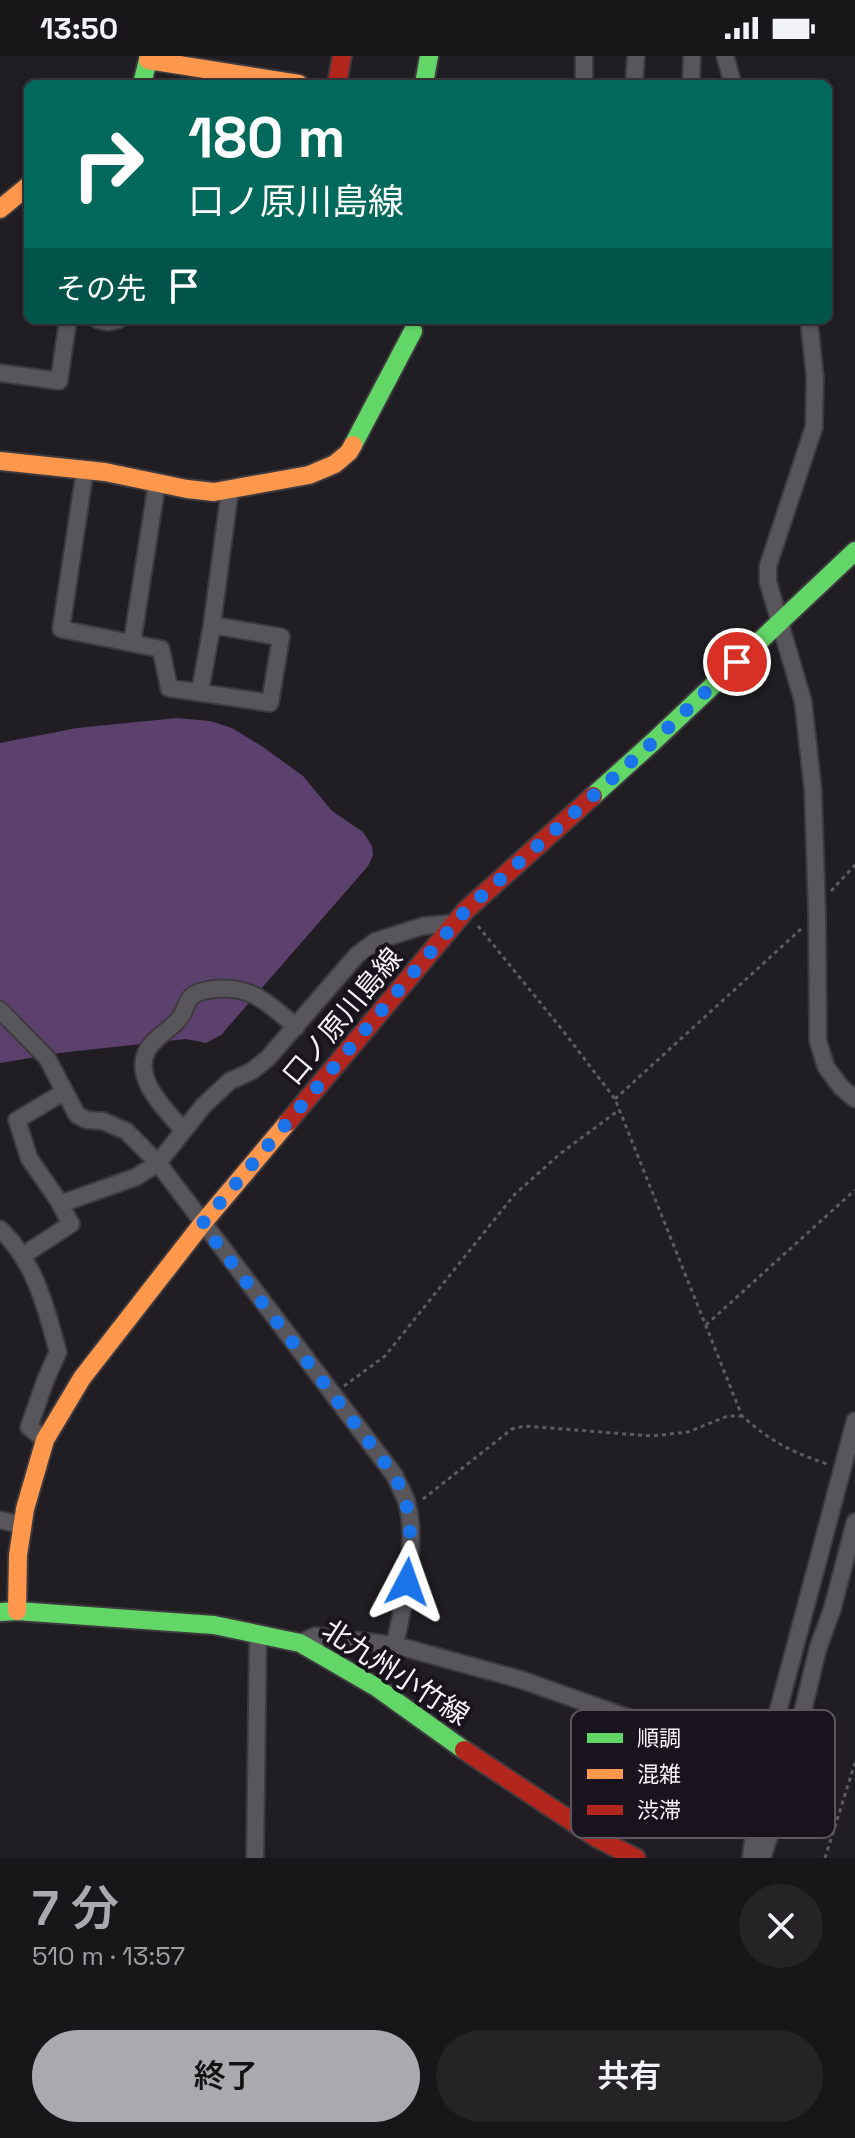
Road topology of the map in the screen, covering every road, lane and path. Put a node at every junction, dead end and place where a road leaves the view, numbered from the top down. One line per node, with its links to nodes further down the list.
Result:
1 (342, 56): 10 (main road)
2 (429, 56): 11 (main road)
3 (584, 56): 12 (street)
4 (636, 56): 13 (street)
5 (692, 56): 14 (street)
6 (725, 56): 15 (street)
7 (148, 58): 8 (main road); 9 (main road)
8 (143, 80)
9 (248, 80)
10 (338, 80)
11 (425, 80)
12 (584, 80)
13 (634, 80)
14 (691, 80)
15 (732, 80)
16 (24, 189): 17 (main road)
17 (0, 209): 18 (main road)
18 (24, 212)
19 (67, 324): 22 (street)
20 (809, 324): 28 (street)
21 (411, 325): 26 (main road)
22 (0, 373)
23 (0, 461): 24 (main road)
24 (85, 470): 25 (main road); 30 (street)
25 (157, 483): 26 (main road); 30 (street)
26 (230, 489): 29 (street)
27 (855, 551): 28 (main road, 口ノ原川島線)
28 (779, 622): 33 (street); 34 (main road, 口ノ原川島線)
29 (212, 625): 31 (street); 31 (street)
30 (132, 643): 31 (street)
31 (200, 692)
32 (855, 865): 33 (path)
33 (817, 910): 38 (path); 39 (street)
34 (461, 917): 36 (street); 38 (path); 45 (main road, 口ノ原川島線)
35 (0, 1010): 37 (street)
36 (296, 1027): 41 (street); 41 (street)
37 (64, 1092): 42 (street); 44 (street)
38 (615, 1099): 40 (path)
39 (855, 1099)
40 (619, 1110): 48 (path); 49 (path)
41 (183, 1130): 42 (street)
42 (158, 1163): 44 (street); 45 (street)
43 (855, 1190): 48 (path)
44 (60, 1204): 47 (street)
45 (202, 1224): 49 (street); 52 (main road, 口ノ原川島線)
46 (0, 1229): 47 (street)
47 (22, 1256): 52 (street)
48 (706, 1325): 50 (path)
49 (332, 1394): 54 (street)
50 (742, 1416): 53 (path); 54 (path)
51 (855, 1421): 53 (street)
52 (45, 1440): 57 (main road, 口ノ原川島線)
53 (842, 1469): 63 (street)
54 (407, 1511): 61 (street)
55 (0, 1520): 57 (street)
56 (855, 1522): 64 (street)
57 (23, 1525): 58 (main road, 口ノ原川島線)
58 (8, 1611): 59 (main road, 北九州小竹線)
59 (258, 1633): 60 (main road, 北九州小竹線); 72 (street)
60 (300, 1643): 61 (street); 66 (main road, 北九州小竹線)
61 (395, 1645): 62 (street)
62 (609, 1710)
63 (778, 1710)
64 (803, 1710)
65 (855, 1763): 67 (path)
66 (571, 1821)
67 (835, 1826)
68 (597, 1838): 73 (main road, 北九州小竹線)
69 (753, 1838): 74 (street)
70 (769, 1838): 75 (street)
71 (831, 1838): 76 (path)
72 (255, 1858)
73 (636, 1858)
74 (751, 1858)
75 (762, 1858)
76 (825, 1858)

